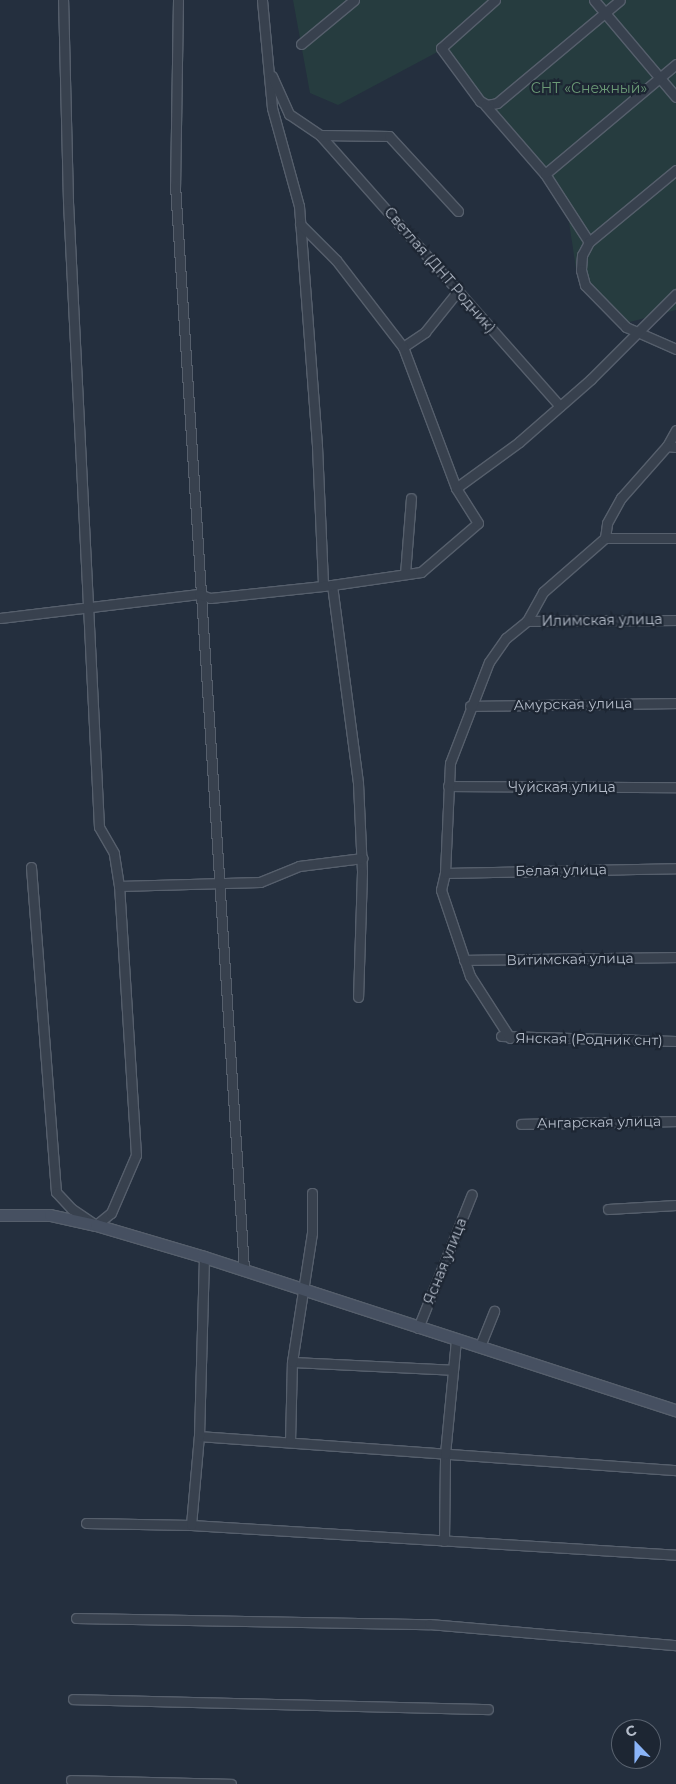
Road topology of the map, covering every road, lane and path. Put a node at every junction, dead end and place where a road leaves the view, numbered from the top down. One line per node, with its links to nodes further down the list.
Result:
1 (63, 0): 36 (street)
2 (178, 0): 35 (street)
3 (262, 0): 11 (street)
4 (354, 0): 9 (street)
5 (495, 0): 14 (street)
6 (594, 0): 8 (street)
7 (620, 0): 8 (street)
8 (605, 13): 12 (street); 14 (street)
9 (301, 44)
10 (676, 64): 12 (street)
11 (270, 72): 15 (street, Светлая (ДНТ Родник)); 19 (street)
12 (660, 78): 13 (street); 17 (street)
13 (676, 97)
14 (485, 105): 17 (street)
15 (320, 135): 18 (street); 21 (street, Светлая (ДНТ Родник))
16 (676, 170): 20 (street)
17 (545, 174): 20 (street)
18 (458, 211)
19 (300, 224): 24 (street); 34 (street)
20 (589, 242): 23 (street)
21 (458, 292): 24 (street); 26 (street, Светлая (ДНТ Родник))
22 (676, 294): 23 (street)
23 (638, 331): 25 (street); 26 (street)
24 (403, 347): 29 (street)
25 (676, 349)
26 (560, 406): 29 (street)
27 (676, 430): 28 (street)
28 (671, 447): 31 (street)
29 (456, 488): 33 (street)
30 (411, 498): 33 (street)
31 (605, 538): 32 (street); 39 (street)
32 (676, 538)
33 (405, 574): 34 (street)
34 (327, 586): 35 (street); 44 (street)
35 (199, 594): 36 (street); 48 (street)
36 (90, 606): 37 (street); 49 (street)
37 (0, 618)
38 (676, 620): 39 (street, Илимская улица)
39 (528, 621): 41 (street)
40 (676, 703): 41 (street, Амурская улица)
41 (470, 706): 42 (street)
42 (448, 786): 43 (street, Чуйская улица); 47 (street)
43 (676, 788)
44 (362, 858): 48 (street); 52 (street)
45 (31, 867): 61 (street)
46 (676, 868): 47 (street, Белая улица)
47 (445, 873): 51 (street)
48 (218, 883): 49 (street); 63 (street)
49 (119, 886): 61 (street)
50 (676, 957): 51 (street, Витимская улица)
51 (464, 960): 53 (street, Янская (Родник снт))
52 (358, 997)
53 (676, 1041)
54 (676, 1121): 55 (street, Ангарская улица)
55 (521, 1124)
56 (312, 1193): 64 (street)
57 (472, 1194): 66 (street, Ясная улица)
58 (676, 1206): 59 (street)
59 (608, 1209)
60 (0, 1215): 61 (street)
61 (96, 1225): 62 (street)
62 (204, 1257): 63 (street); 72 (street)
63 (244, 1270): 64 (street)
64 (303, 1289): 66 (street); 69 (street)
65 (494, 1311): 68 (street)
66 (418, 1328): 67 (street)
67 (456, 1339): 68 (street); 70 (street)
68 (480, 1346): 71 (street)
69 (292, 1362): 70 (street); 73 (street)
70 (453, 1370): 74 (street)
71 (676, 1410)
72 (199, 1436): 73 (street); 77 (street)
73 (290, 1442): 74 (street)
74 (444, 1454): 75 (street); 78 (street)
75 (676, 1470)
76 (86, 1523): 77 (street)
77 (191, 1525): 78 (street)
78 (444, 1541): 79 (street)
79 (676, 1555)
80 (76, 1618): 81 (street)
81 (676, 1645)
82 (73, 1698): 83 (street)
83 (488, 1709)
84 (71, 1780): 85 (street)
85 (231, 1784)

